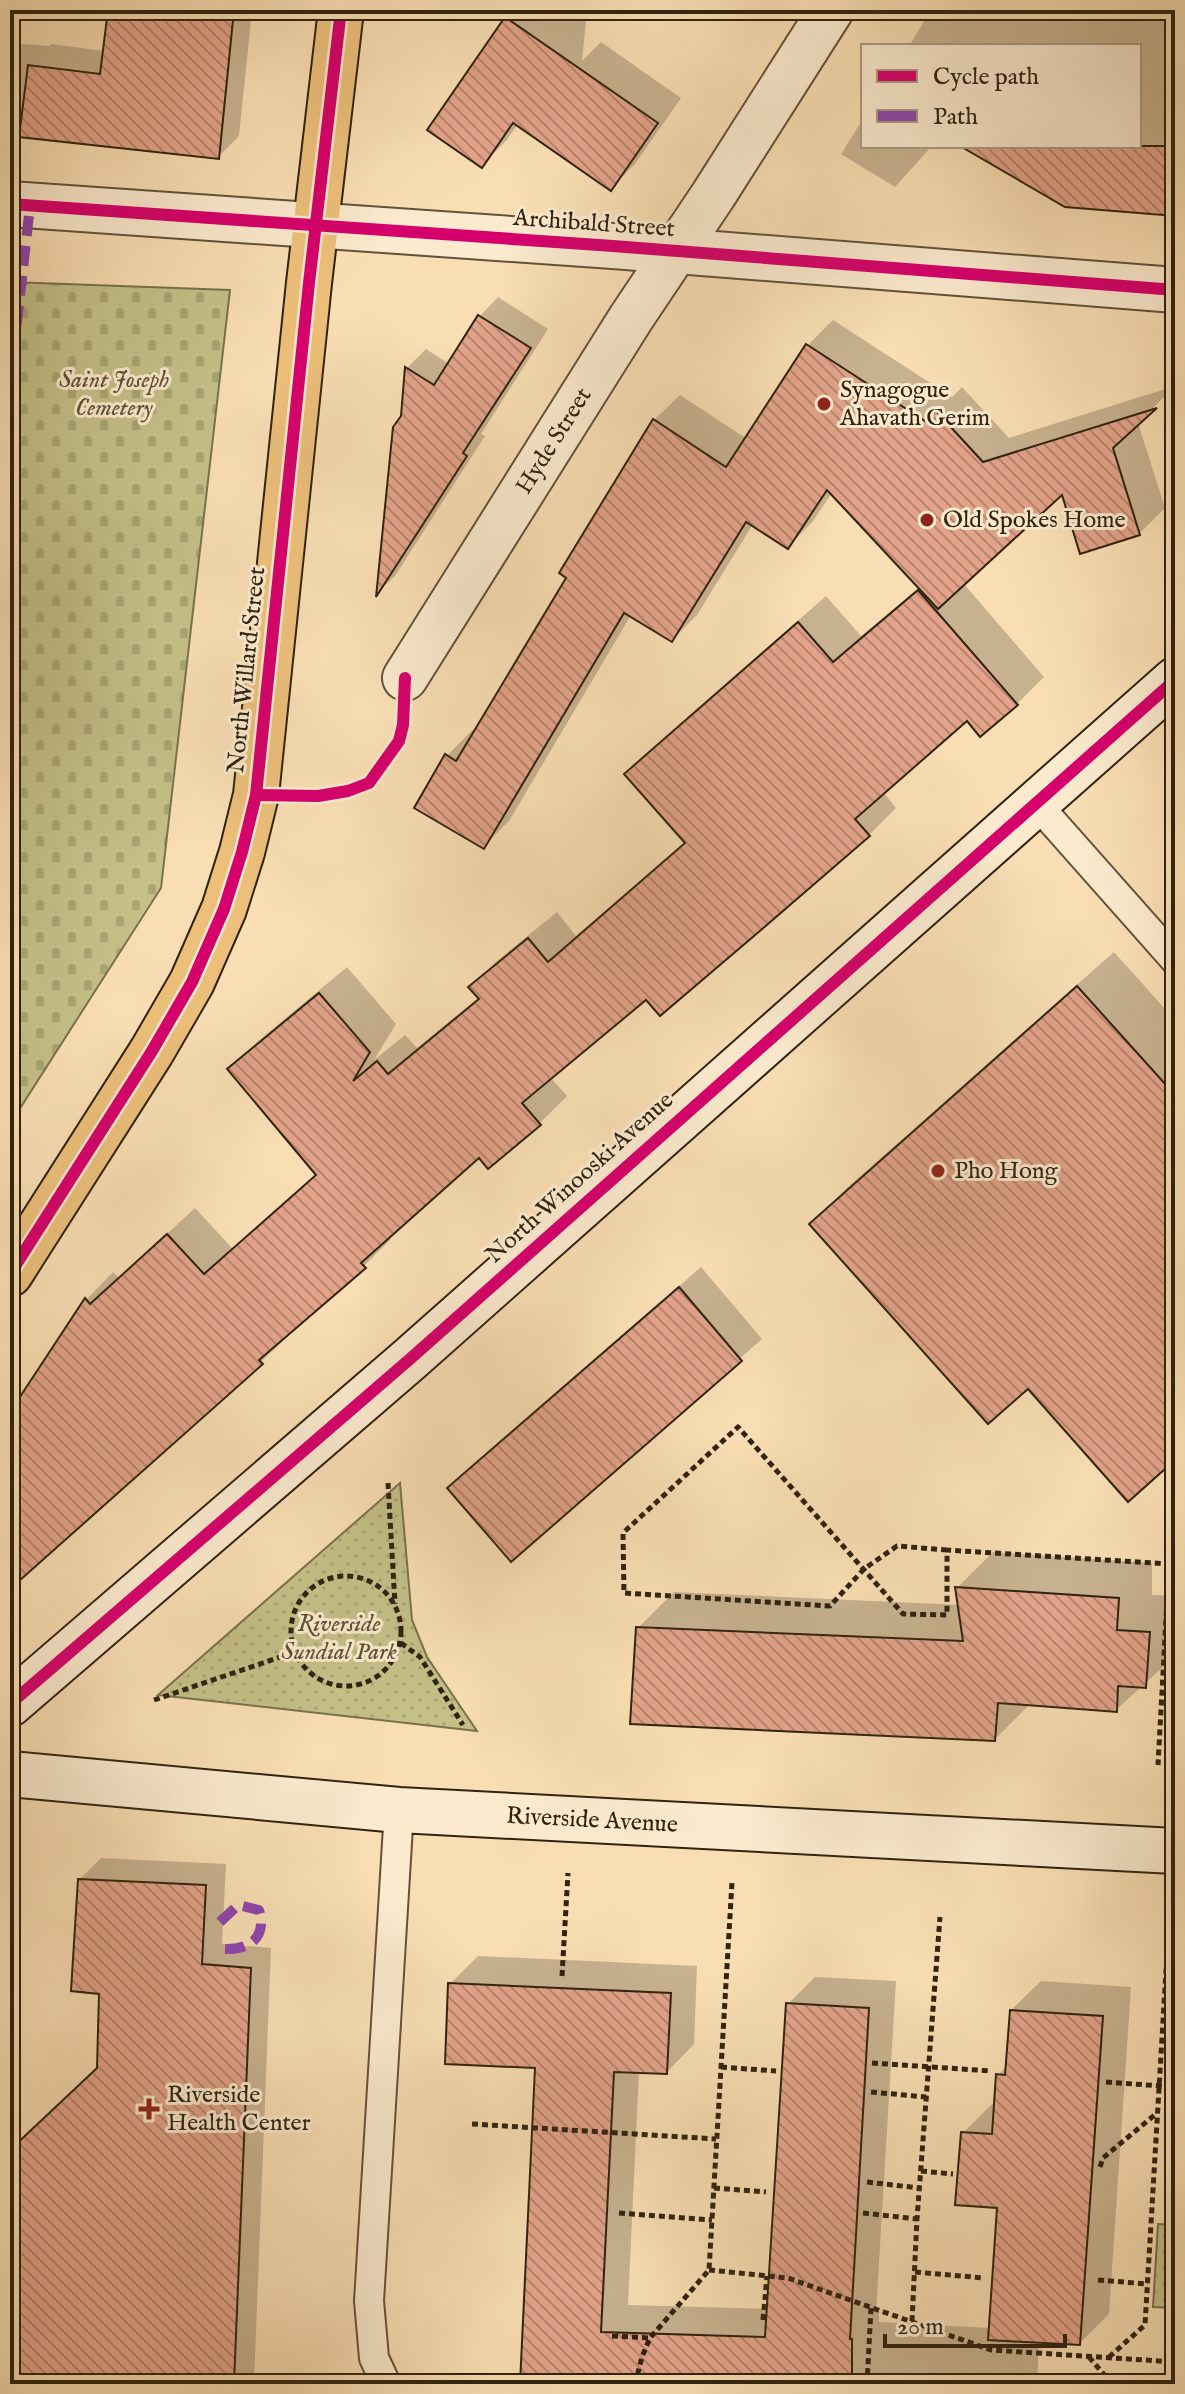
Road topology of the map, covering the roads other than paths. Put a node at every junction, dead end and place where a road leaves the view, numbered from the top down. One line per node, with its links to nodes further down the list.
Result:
1 (341, 10): 4 (main road, North Willard Street)
2 (831, 10): 5 (street, Hyde Street)
3 (10, 204): 4 (street, Archibald Street)
4 (316, 225): 5 (street, Archibald Street); 11 (main road, North Willard Street)
5 (676, 252): 6 (street, Archibald Street); 7 (street, Hyde Street)
6 (1175, 290)
7 (405, 678)
8 (1175, 680): 9 (street, North Winooski Avenue)
9 (1035, 802): 10 (lane); 12 (street, North Winooski Avenue)
10 (1170, 943)
11 (10, 1274)
12 (10, 1704)
13 (10, 1774): 14 (street, Riverside Avenue)
14 (399, 1810): 15 (street, Riverside Avenue); 16 (lane)
15 (1174, 1850)
16 (386, 2384)

